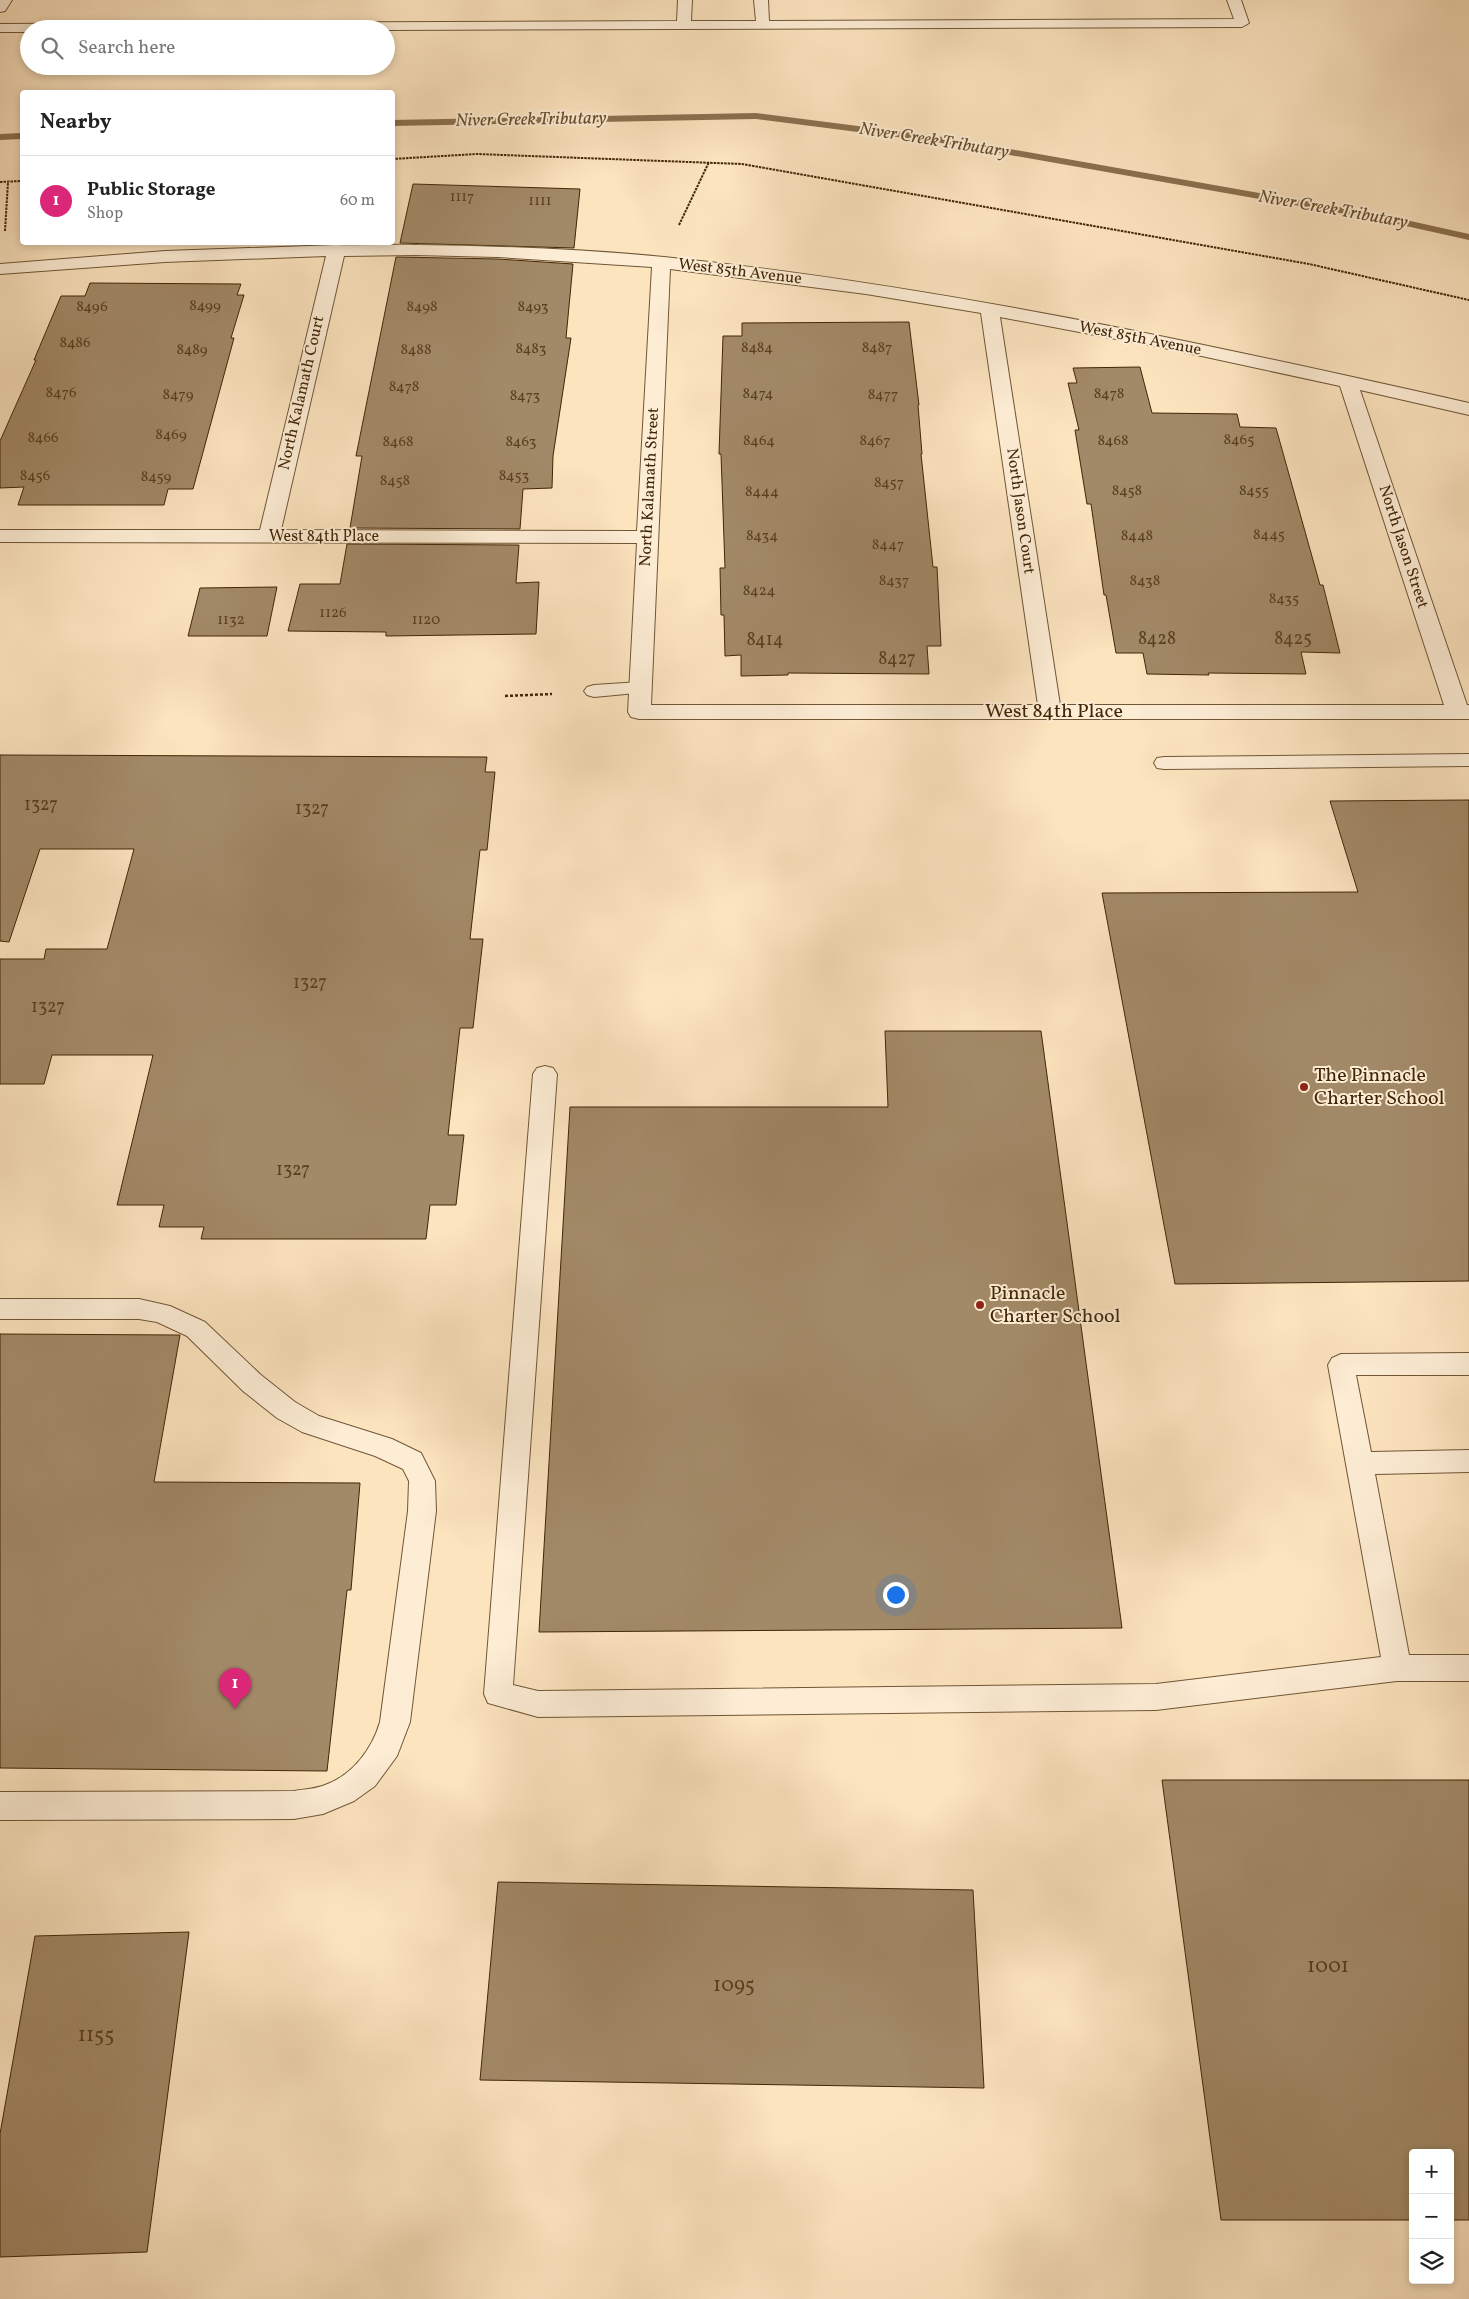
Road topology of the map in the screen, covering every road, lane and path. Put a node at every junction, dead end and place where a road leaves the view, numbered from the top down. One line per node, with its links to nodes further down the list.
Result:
1 (5, 0): 5 (lane)
2 (685, 0): 6 (lane)
3 (761, 0): 7 (lane)
4 (1234, 0): 7 (lane)
5 (0, 8)
6 (684, 25): 7 (lane); 8 (lane)
7 (763, 25)
8 (395, 26)
9 (0, 28): 10 (lane)
10 (20, 28)
11 (395, 159): 12 (path)
12 (710, 162): 17 (path); 19 (path)
13 (20, 181): 15 (path)
14 (0, 182): 15 (path)
15 (8, 182): 18 (path)
16 (336, 250): 17 (street, West 85th Avenue); 18 (street, West 85th Avenue); 24 (street, North Kalamath Court)
17 (661, 262): 20 (street, West 85th Avenue); 25 (street, North Kalamath Street)
18 (1, 271)
19 (1469, 300)
20 (990, 309): 21 (street, West 85th Avenue); 29 (street, North Jason Court)
21 (1348, 382): 22 (street, West 85th Avenue); 30 (street, North Jason Street)
22 (1469, 409)
23 (0, 536): 24 (street, West 84th Place)
24 (269, 537): 25 (street, West 84th Place)
25 (648, 537): 26 (street, North Kalamath Street)
26 (640, 688): 27 (lane); 28 (street, North Kalamath Street)
27 (594, 691)
28 (639, 712): 29 (street, West 84th Place)
29 (1050, 712): 30 (street, West 84th Place)
30 (1463, 712)
31 (1469, 760): 32 (lane)
32 (1164, 763)
33 (545, 1074): 38 (lane)
34 (0, 1308): 40 (lane)
35 (1469, 1364): 37 (lane)
36 (1469, 1461): 37 (lane)
37 (1360, 1463): 38 (lane)
38 (1397, 1668): 39 (lane)
39 (1469, 1668)
40 (0, 1806)

